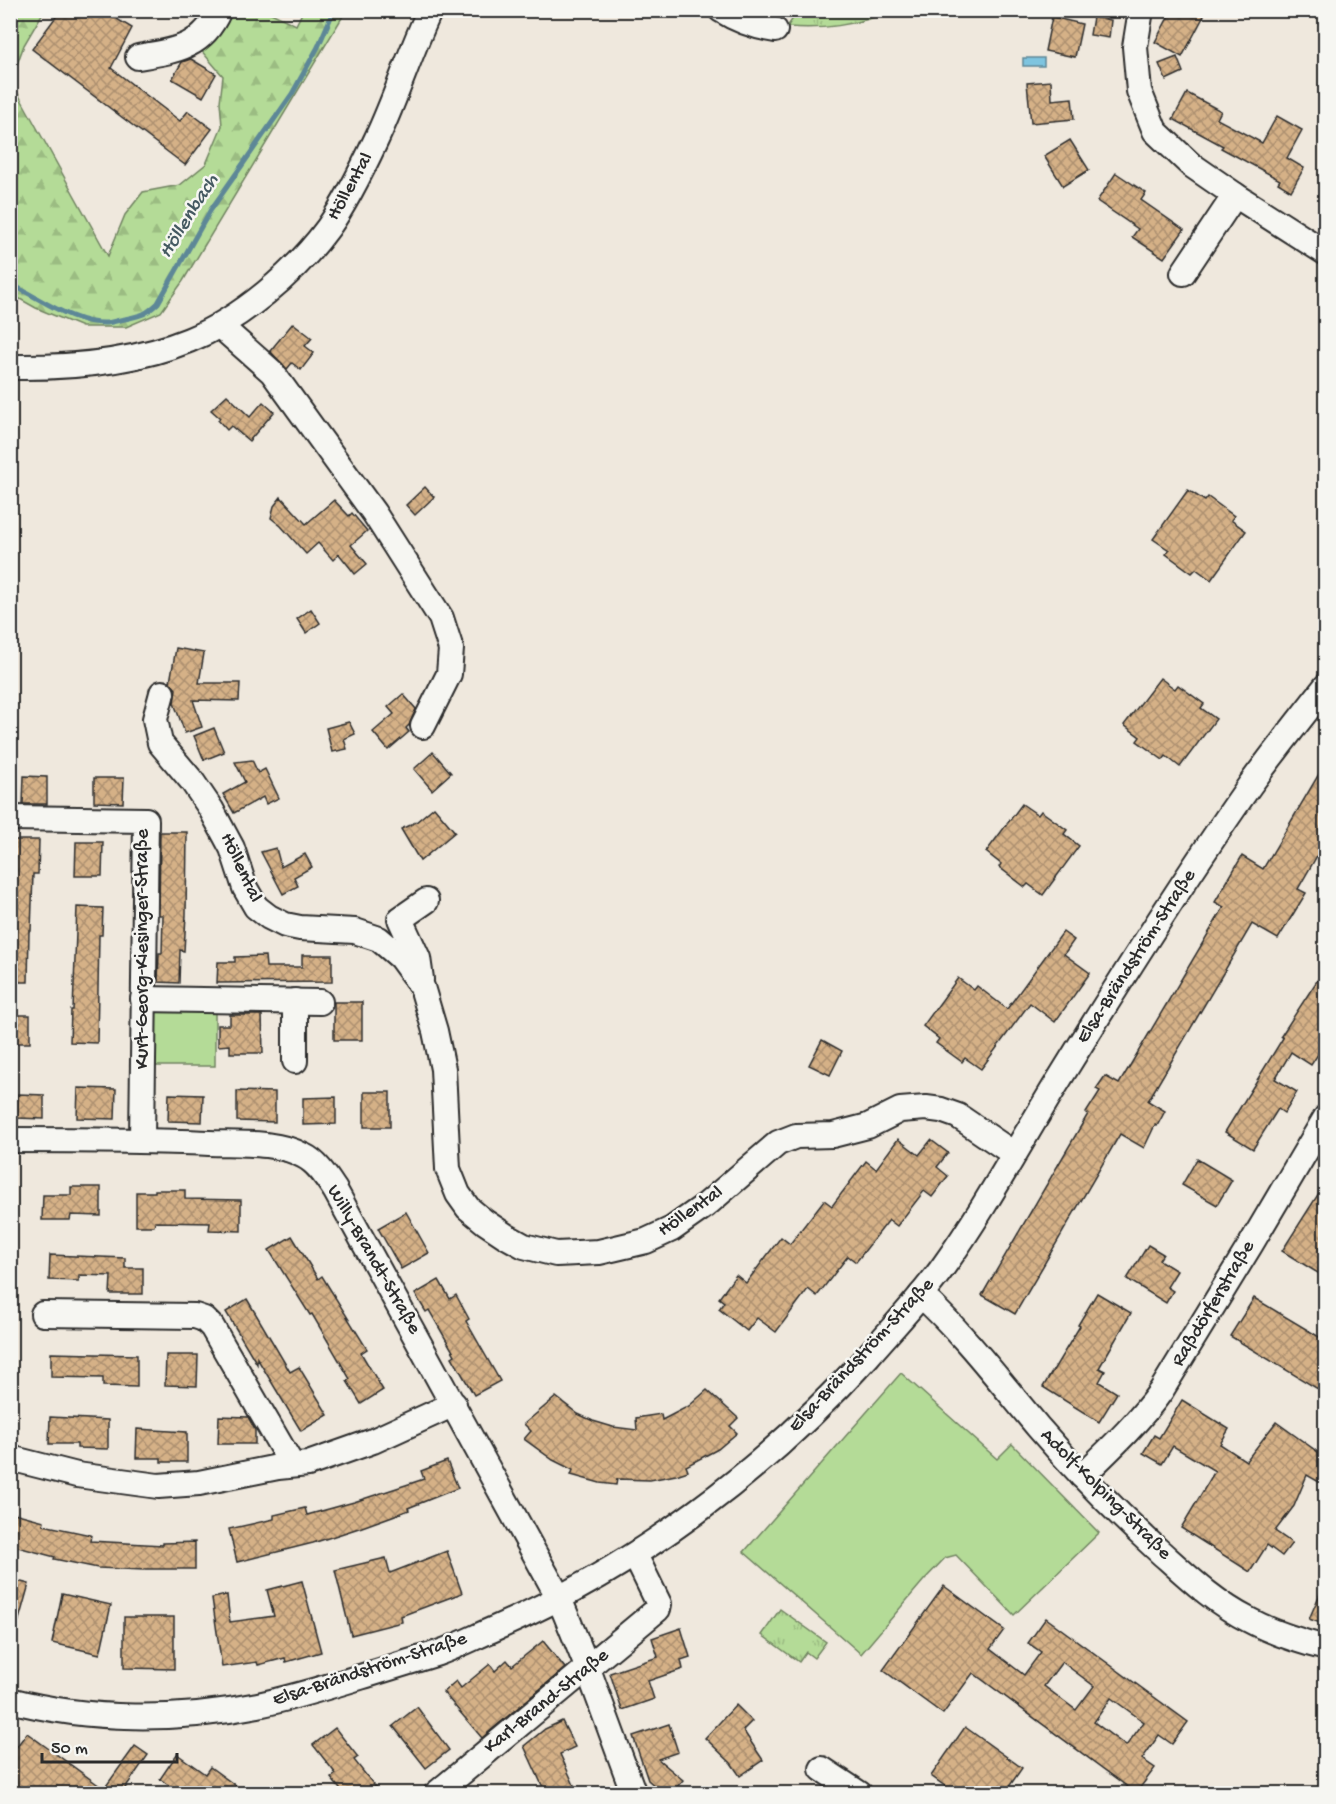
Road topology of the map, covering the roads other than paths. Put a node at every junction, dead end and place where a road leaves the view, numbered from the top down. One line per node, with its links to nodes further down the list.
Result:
1 (219, 10): 6 (street)
2 (430, 10): 10 (street, Höllental)
3 (721, 10): 5 (street)
4 (1141, 10): 7 (street)
5 (775, 30)
6 (138, 57)
7 (1235, 195): 8 (street); 9 (street)
8 (1326, 253)
9 (1183, 273)
10 (220, 326): 11 (street, Höllental); 14 (street)
11 (10, 367)
12 (1326, 686): 25 (street, Elsa-Brändström-Straße)
13 (162, 693): 17 (street, Höllental)
14 (423, 726)
15 (10, 818): 18 (street, Kurt-Georg-Kiesinger-Straße)
16 (426, 900): 17 (street, Höllental)
17 (422, 987): 25 (street, Höllental)
18 (143, 999): 19 (street); 24 (street, Kurt-Georg-Kiesinger-Straße)
19 (295, 1001): 20 (street); 21 (street)
20 (320, 1002)
21 (295, 1062)
22 (1326, 1117): 31 (street, Raßdörferstraße)
23 (10, 1140): 24 (street, Willy-Brandt-Straße)
24 (142, 1140): 28 (street, Willy-Brandt-Straße)
25 (1014, 1154): 26 (street, Elsa-Brändström-Straße)
26 (921, 1295): 31 (street, Adolf-Kolping-Straße); 32 (street, Elsa-Brändström-Straße)
27 (43, 1314): 30 (street)
28 (454, 1404): 30 (street); 33 (street, Willy-Brandt-Straße)
29 (10, 1458): 30 (street)
30 (292, 1466)
31 (1082, 1476): 34 (street, Adolf-Kolping-Straße)
32 (635, 1555): 33 (street, Elsa-Brändström-Straße); 35 (street, Karl-Brand-Straße)
33 (559, 1598): 35 (street, Willy-Brandt-Straße); 36 (street, Elsa-Brändström-Straße)
34 (1326, 1648)
35 (588, 1669): 39 (street, Karl-Brand-Straße); 40 (street, Willy-Brandt-Straße)
36 (10, 1700)
37 (822, 1769): 38 (street)
38 (851, 1791)
39 (436, 1794)
40 (634, 1794)

